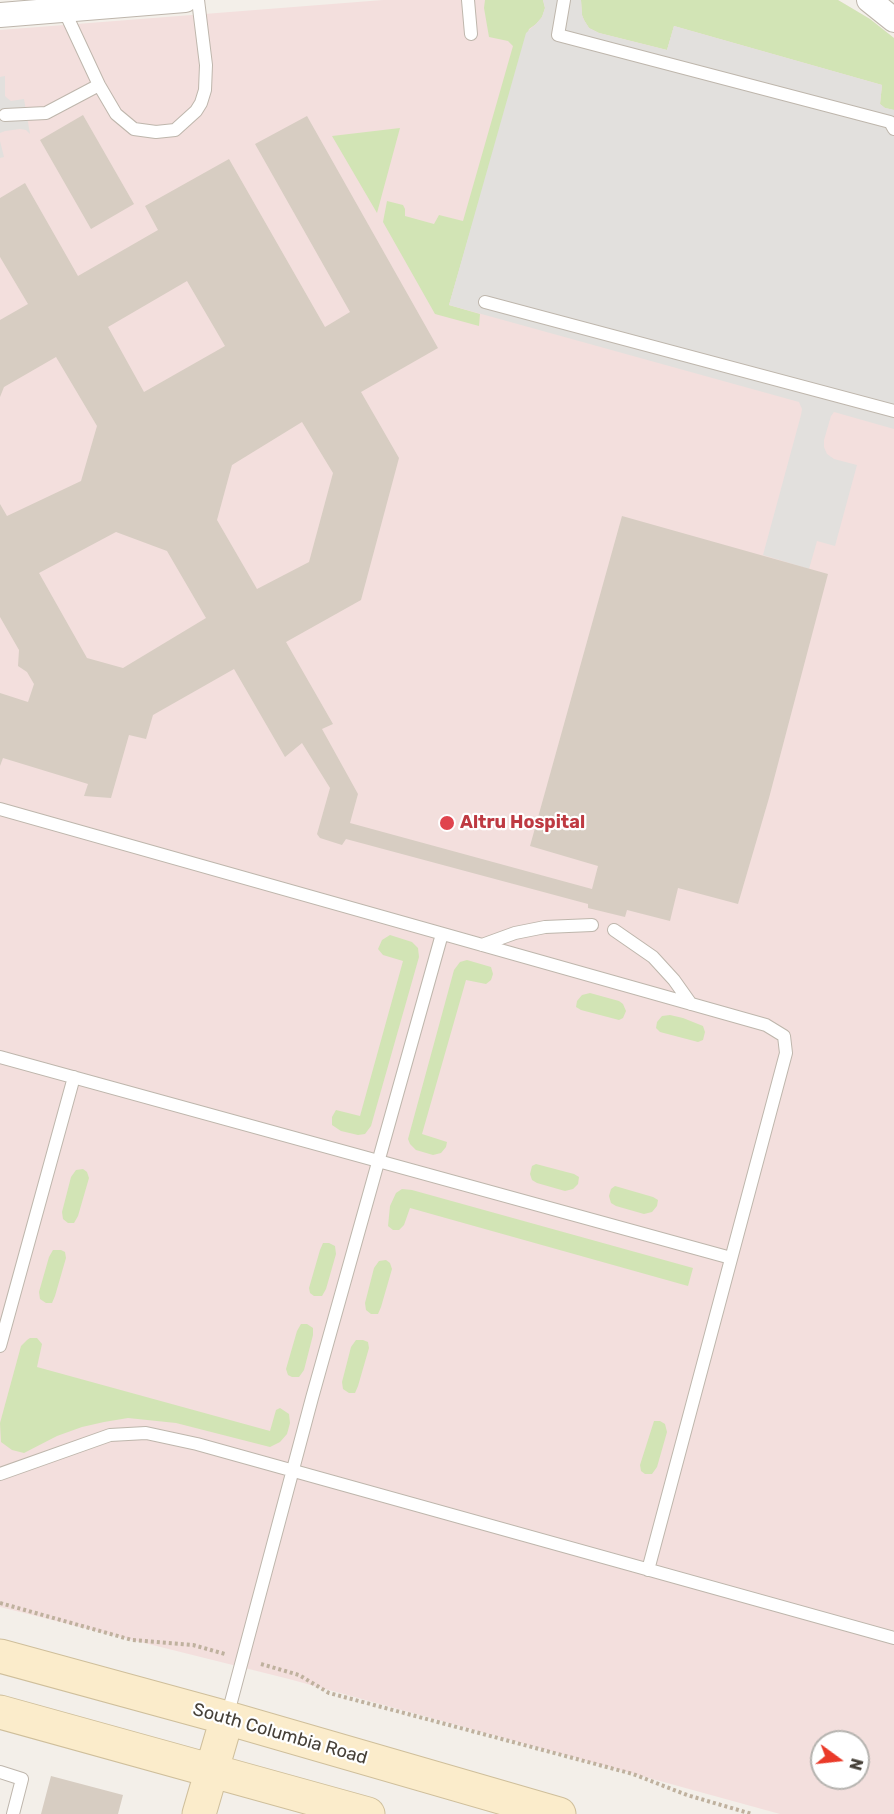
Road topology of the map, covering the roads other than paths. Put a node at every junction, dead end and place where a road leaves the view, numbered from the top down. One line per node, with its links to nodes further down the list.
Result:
1 (185, 0): 6 (street)
2 (198, 0): 10 (lane)
3 (468, 0): 9 (lane)
4 (564, 0): 12 (lane)
5 (869, 0): 8 (street)
6 (64, 10): 7 (street); 10 (lane)
7 (0, 15)
8 (894, 20)
9 (471, 34)
10 (99, 85): 11 (lane)
11 (5, 115)
12 (894, 129)
13 (485, 302): 14 (lane)
14 (894, 411)
15 (0, 809): 18 (lane)
16 (592, 925): 19 (lane)
17 (614, 930): 20 (lane)
18 (442, 934): 19 (lane); 23 (lane)
19 (482, 945): 20 (lane)
20 (691, 1004): 24 (lane)
21 (0, 1057): 22 (lane)
22 (74, 1077): 23 (lane); 25 (lane)
23 (379, 1161): 24 (lane); 26 (lane)
24 (731, 1258): 28 (lane)
25 (0, 1346)
26 (292, 1471): 27 (lane); 28 (lane); 32 (lane)
27 (0, 1474)
28 (648, 1570): 29 (lane)
29 (894, 1638)
30 (0, 1656): 32 (main road, South Columbia Road)
31 (0, 1712): 33 (main road)
32 (226, 1718): 33 (main road); 38 (main road, South Columbia Road)
33 (212, 1770): 36 (main road); 37 (main road)
34 (0, 1772): 35 (lane)
35 (13, 1814)
36 (199, 1814)
37 (368, 1814)
38 (559, 1814)

